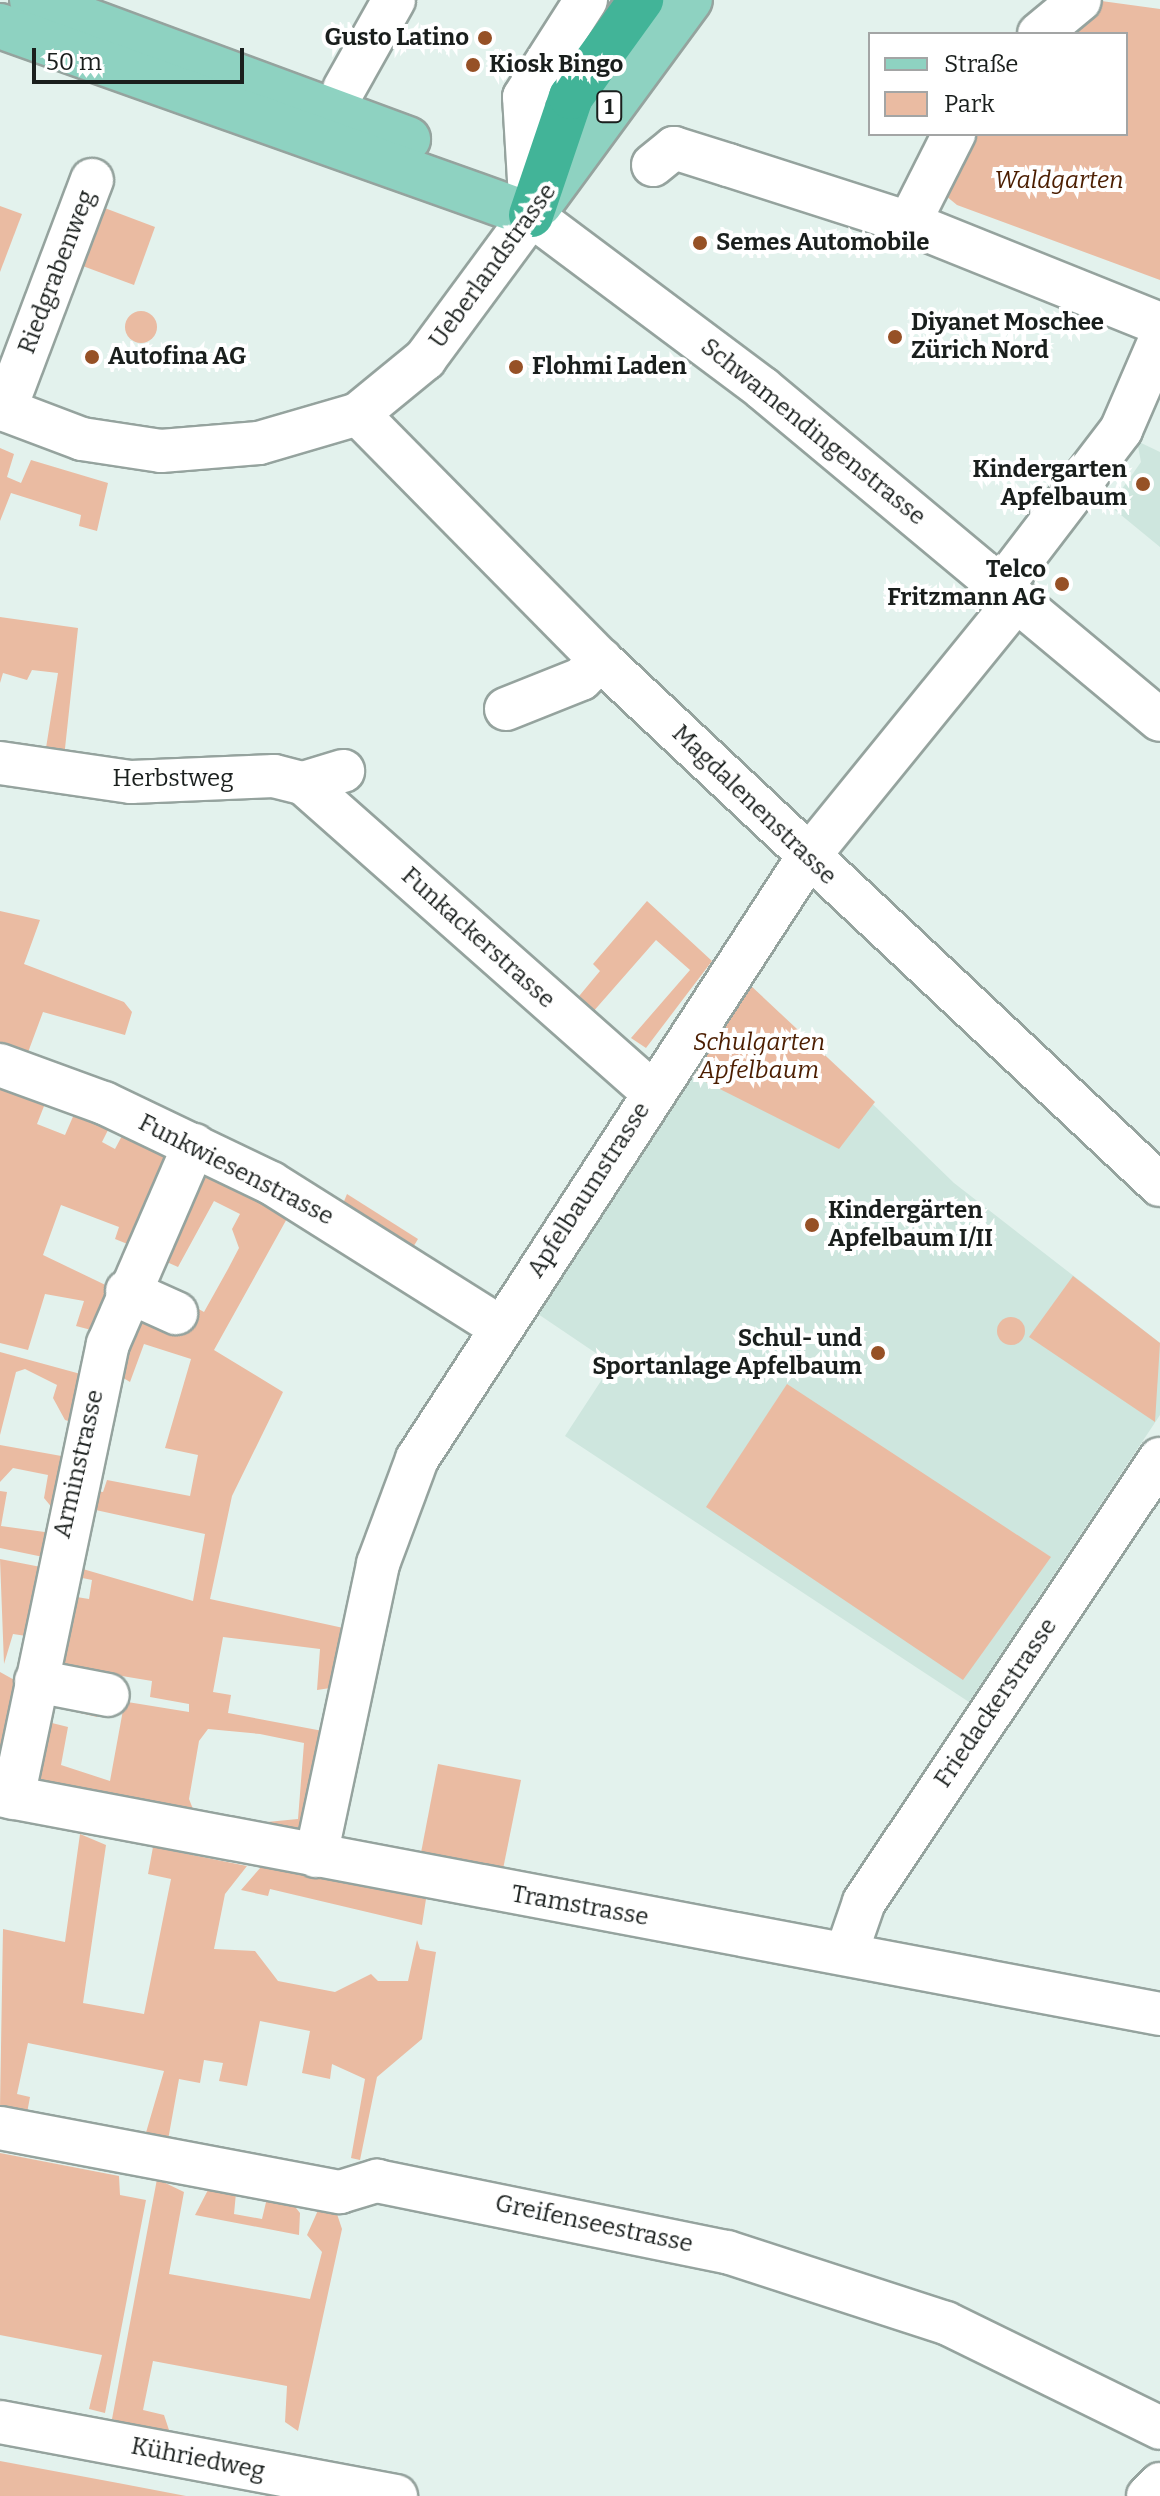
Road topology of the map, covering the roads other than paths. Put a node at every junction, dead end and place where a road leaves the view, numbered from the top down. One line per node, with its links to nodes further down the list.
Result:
1 (32, 0): 13 (main road, Schwamendingenstrasse)
2 (394, 0): 9 (street)
3 (586, 0): 13 (street)
4 (641, 0): 13 (highway)
5 (690, 0): 13 (main road, Ueberlandstrasse / 1)
6 (1080, 0): 8 (street)
7 (0, 26): 13 (main road, Schwamendingenstrasse)
8 (1041, 32)
9 (344, 89)
10 (953, 136): 14 (street)
11 (653, 165): 14 (street)
12 (92, 180): 17 (street, Riedgrabenweg)
13 (531, 215): 18 (street, Ueberlandstrasse); 19 (street, Schwamendingenstrasse)
14 (909, 223): 15 (street)
15 (1160, 324)
16 (1160, 340): 19 (street, Apfelbaumstrasse)
17 (2, 409): 18 (street, Ueberlandstrasse)
18 (358, 414): 20 (street, Magdalenenstrasse)
19 (1009, 593): 22 (street, Schwamendingenstrasse); 26 (street, Apfelbaumstrasse)
20 (601, 660): 21 (street); 26 (street, Magdalenenstrasse)
21 (506, 709)
22 (1160, 720)
23 (0, 763): 25 (street, Herbstweg)
24 (343, 771): 25 (street, Herbstweg)
25 (303, 783): 28 (street, Funkackerstrasse)
26 (808, 857): 28 (street, Apfelbaumstrasse); 30 (street, Magdalenenstrasse)
27 (0, 1065): 29 (street, Funkwiesenstrasse)
28 (653, 1093): 33 (street, Apfelbaumstrasse)
29 (194, 1145): 31 (street, Arminstrasse); 33 (street, Funkwiesenstrasse)
30 (1160, 1185)
31 (122, 1272): 32 (street); 35 (street, Arminstrasse)
32 (176, 1313)
33 (500, 1327): 38 (street, Apfelbaumstrasse)
34 (1156, 1474): 39 (street, Friedackerstrasse)
35 (36, 1681): 36 (street); 37 (street, Arminstrasse)
36 (108, 1695)
37 (6, 1796): 38 (street, Tramstrasse)
38 (316, 1856): 39 (street, Tramstrasse)
39 (846, 1954): 40 (street, Tramstrasse)
40 (1160, 2014)
41 (0, 2128): 43 (street, Greifenseestrasse)
42 (0, 2422): 45 (street, Kühriedweg)
43 (1160, 2428)
44 (1160, 2484): 46 (street)
45 (396, 2496)
46 (1148, 2496)

